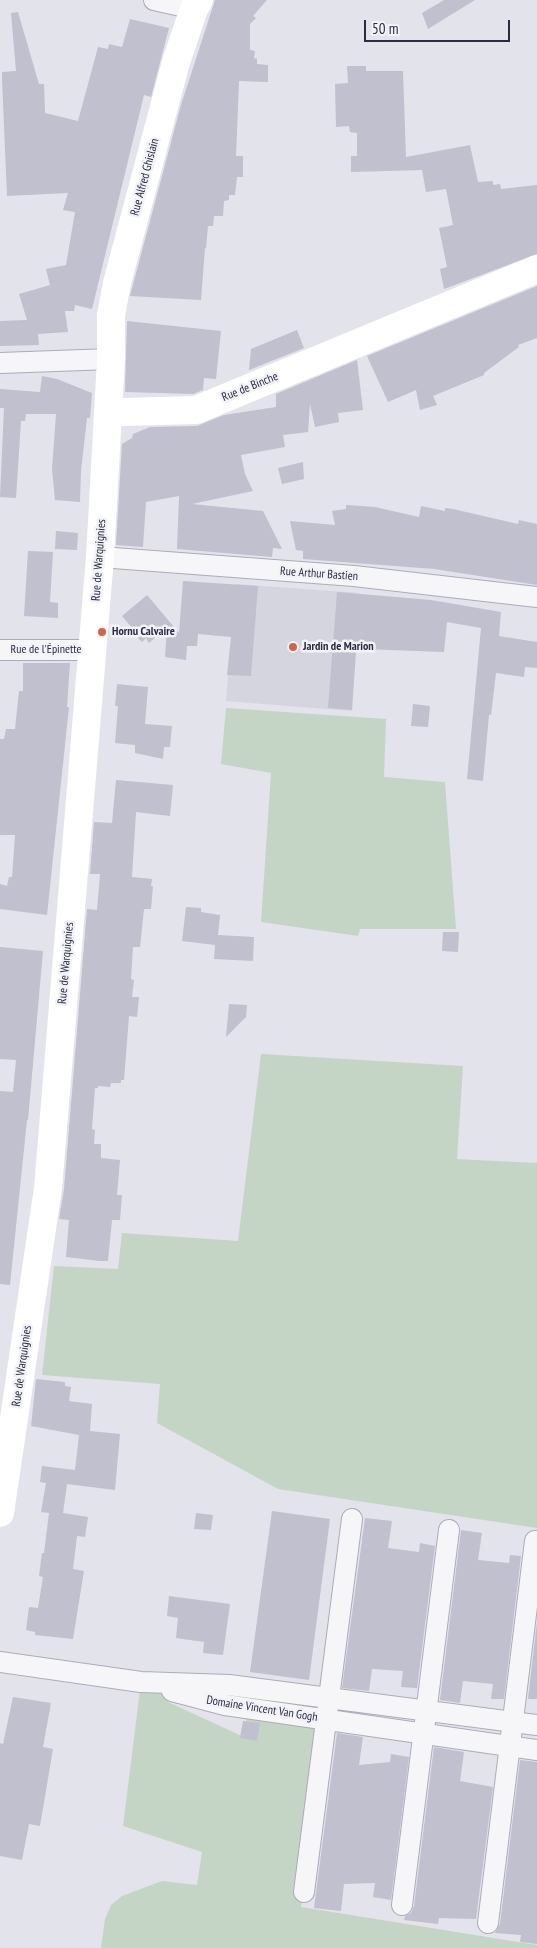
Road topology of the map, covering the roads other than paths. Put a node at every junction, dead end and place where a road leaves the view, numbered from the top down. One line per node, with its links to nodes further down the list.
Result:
1 (154, 0): 2 (street)
2 (197, 4): 4 (street, Rue Alfred Ghislain)
3 (537, 269): 6 (street, Rue de Binche)
4 (111, 359): 5 (street); 6 (street)
5 (0, 363)
6 (108, 411): 7 (street, Rue de Warquignies)
7 (100, 557): 8 (street, Rue Arthur Bastien); 10 (street, Rue de Warquignies)
8 (537, 598)
9 (0, 650): 10 (street, Rue de l'Épinette)
10 (92, 650): 11 (street, Rue de Warquignies)
11 (0, 1513)
12 (352, 1520): 17 (street, Domaine Vincent Van Gogh)
13 (449, 1530): 18 (street)
14 (535, 1540): 20 (street)
15 (0, 1662): 16 (street, Domaine Vincent Van Gogh)
16 (141, 1682): 17 (street, Domaine Vincent Van Gogh); 19 (street, Domaine Vincent Van Gogh)
17 (329, 1698): 18 (street, Domaine Vincent Van Gogh); 19 (street, Domaine Vincent Van Gogh)
18 (426, 1711): 20 (street, Domaine Vincent Van Gogh); 22 (street)
19 (326, 1719): 22 (street, Domaine Vincent Van Gogh); 25 (street, Domaine Vincent Van Gogh)
20 (513, 1722): 21 (street, Domaine Vincent Van Gogh); 23 (street)
21 (537, 1725)
22 (423, 1733): 23 (street, Domaine Vincent Van Gogh); 26 (street)
23 (510, 1745): 24 (street, Domaine Vincent Van Gogh); 27 (street)
24 (537, 1750)
25 (304, 1892)
26 (402, 1905)
27 (488, 1923)

